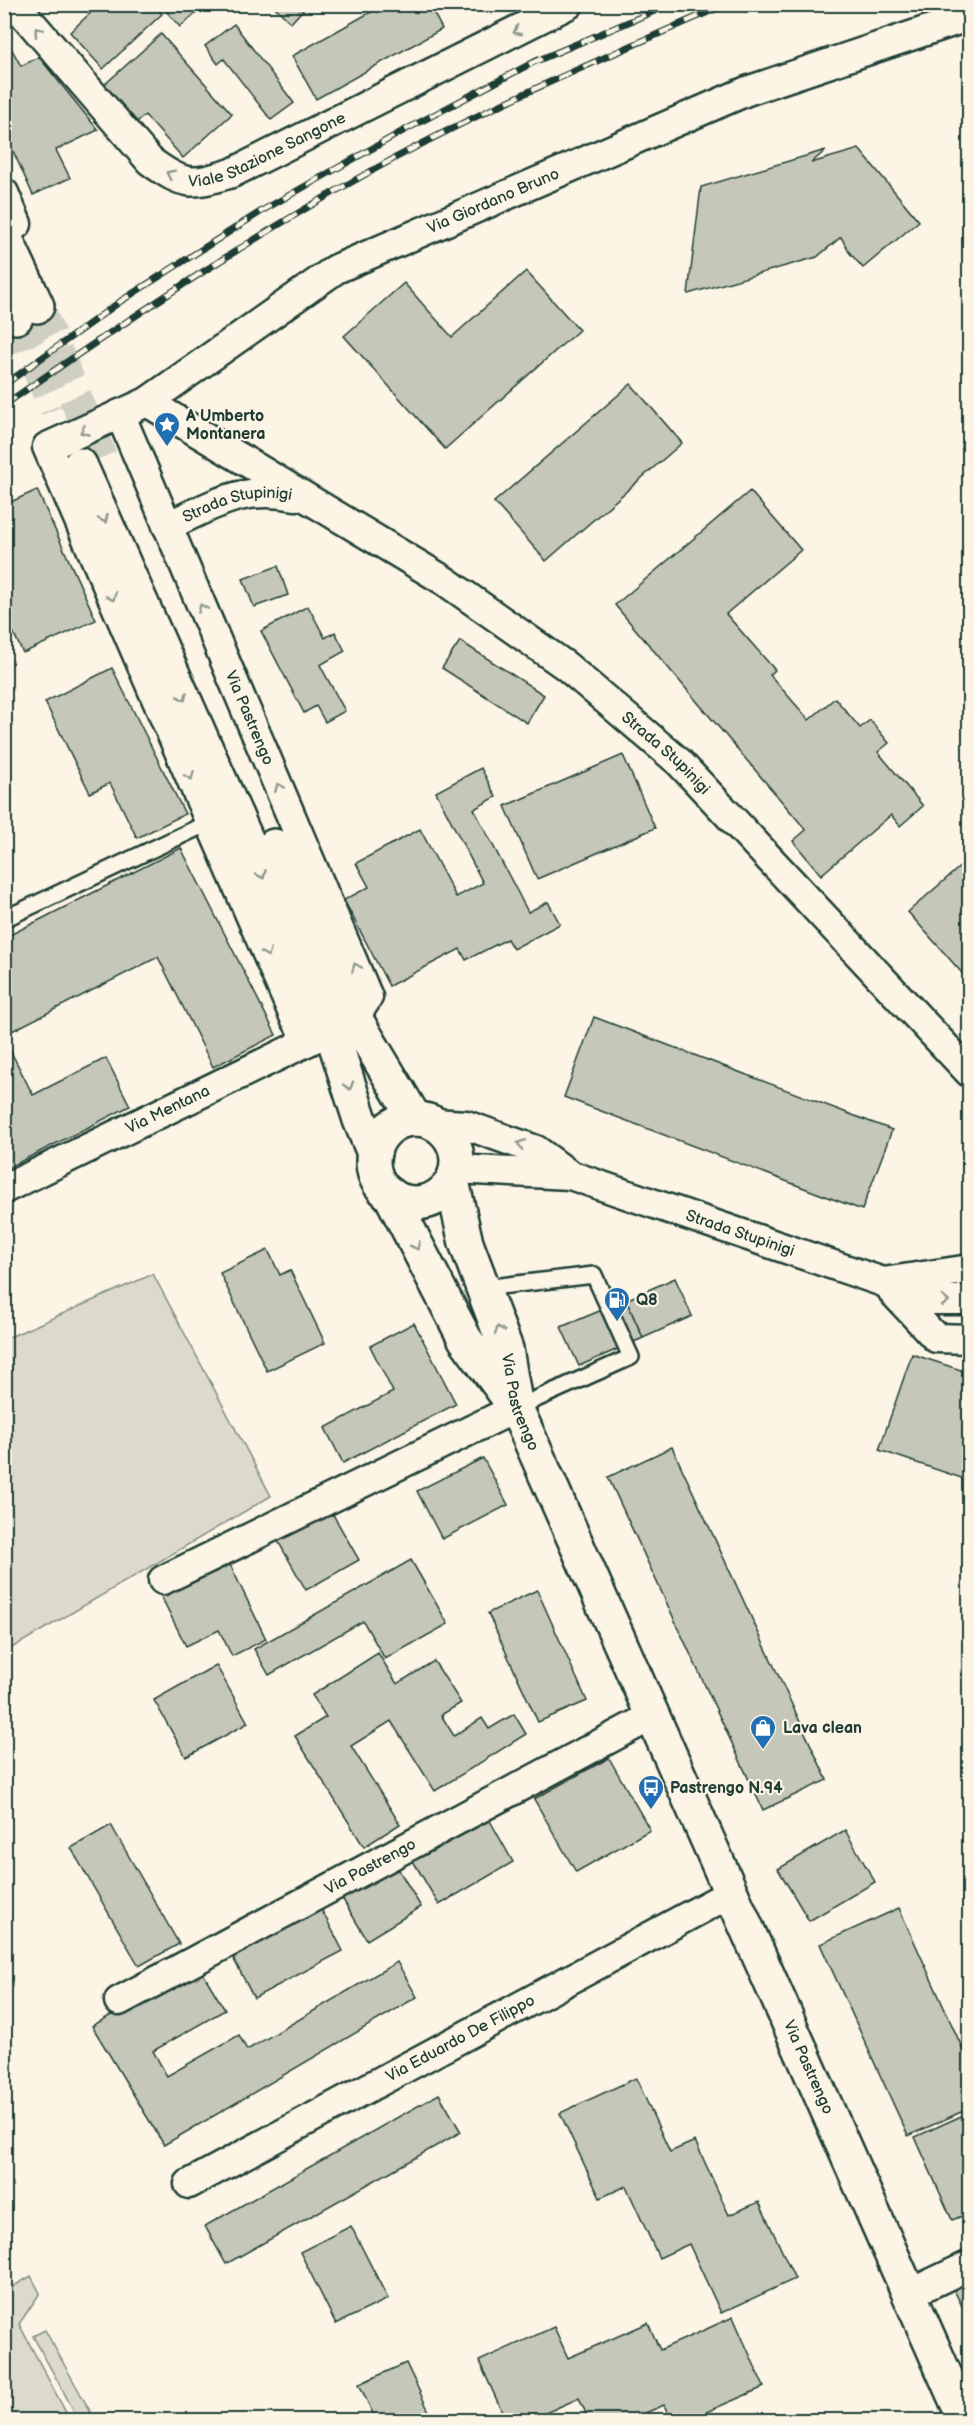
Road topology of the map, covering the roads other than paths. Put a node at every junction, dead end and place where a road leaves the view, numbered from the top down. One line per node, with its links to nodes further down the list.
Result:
1 (15, 4): 2 (street, Viale Stazione Sangone, one-way to 1)
2 (569, 4)
3 (969, 16): 7 (street, Via Giordano Bruno)
4 (4, 193): 5 (street)
5 (11, 229): 6 (main road)
6 (19, 305)
7 (147, 402): 8 (street, Via Giordano Bruno); 11 (street, Strada Stupinigi)
8 (120, 414): 9 (street, Via Giordano Bruno, one-way to 9); 12 (street, Via Pastrengo)
9 (47, 447): 13 (street, Via Pastrengo, one-way to 13)
10 (91, 462): 15 (main road, Via Pastrengo)
11 (310, 498): 12 (street, Strada Stupinigi); 16 (street, Strada Stupinigi)
12 (167, 526): 15 (street, Via Pastrengo, one-way to 12)
13 (210, 822): 14 (lane); 15 (street, Via Pastrengo, one-way to 15)
14 (4, 919)
15 (331, 1030): 17 (main road, Via Pastrengo); 18 (main road, Via Pastrengo, one-way to 18); 21 (street, Via Mentana)
16 (969, 1073)
17 (424, 1121): 18 (main road); 19 (main road); 20 (street, one-way to 17)
18 (374, 1153): 22 (main road)
19 (454, 1175): 20 (street, Strada Stupinigi); 22 (main road); 25 (main road, Via Pastrengo)
20 (570, 1175): 24 (street, Strada Stupinigi)
21 (4, 1189)
22 (390, 1194): 28 (main road, one-way to 28)
23 (969, 1269): 24 (street, Strada Stupinigi)
24 (883, 1282): 26 (street, Strada Stupinigi, one-way to 26); 27 (street, Strada Stupinigi)
25 (483, 1288): 28 (main road, Via Pastrengo, one-way to 25); 28 (lane)
26 (969, 1300)
27 (969, 1339)
28 (516, 1408): 29 (street); 30 (main road, Via Pastrengo)
29 (163, 1580)
30 (652, 1716): 31 (main road, Via Pastrengo); 32 (street, Via Pastrengo)
31 (731, 1893): 33 (street, Via Eduardo De Filippo); 35 (main road, Via Pastrengo)
32 (120, 2001)
33 (189, 2184)
34 (969, 2265): 35 (street)
35 (909, 2294): 36 (main road, Via Pastrengo)
36 (965, 2421)

